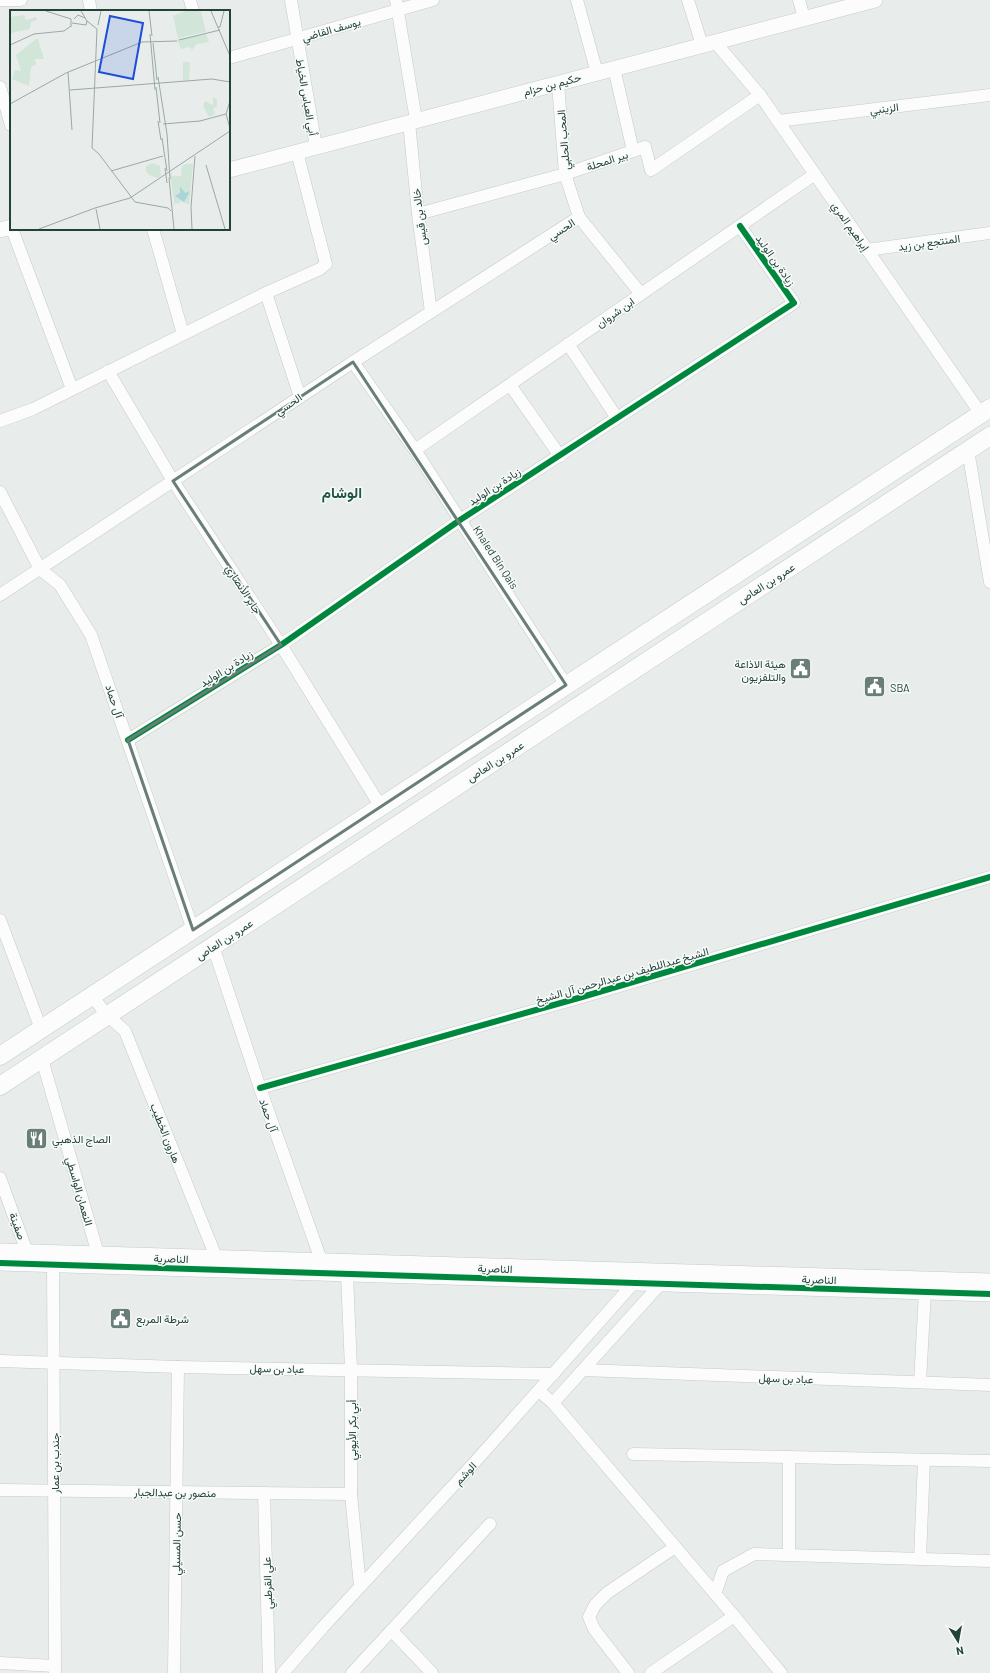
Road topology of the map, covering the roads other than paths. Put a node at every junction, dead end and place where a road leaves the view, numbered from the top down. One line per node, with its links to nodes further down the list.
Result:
1 (0, 0): 2 (street)
2 (20, 0)
3 (89, 0): 12 (street)
4 (190, 0): 13 (street)
5 (291, 0): 15 (street, أبي العباس الخياط)
6 (432, 0): 11 (street, يوسف القاضي)
7 (577, 0): 19 (street)
8 (688, 0): 16 (street, إبراهيم المري)
9 (799, 0): 14 (street)
10 (874, 0): 14 (street, حكيم بن حزام)
11 (397, 5): 15 (street, يوسف القاضي); 24 (street, خالد بن قيس)
12 (91, 10)
13 (193, 10)
14 (804, 18): 16 (street, حكيم بن حزام)
15 (297, 38): 17 (street, يوسف القاضي); 27 (street, أبي العباس الخياط)
16 (709, 43): 18 (street, حكيم بن حزام); 22 (street, إبراهيم المري)
17 (230, 58)
18 (614, 68): 19 (street, حكيم بن حزام); 28 (street)
19 (597, 72): 20 (street, حكيم بن حزام)
20 (558, 83): 24 (street, حكيم بن حزام); 31 (street, المحب الحلبي)
21 (0, 87): 26 (street)
22 (760, 95): 25 (street, إبراهيم المري); 28 (street, بير المحلة)
23 (990, 95): 25 (street, الزينبي)
24 (412, 121): 27 (street, حكيم بن حزام); 33 (street, خالد بن قيس)
25 (778, 121): 32 (street, إبراهيم المري)
26 (10, 122)
27 (316, 147): 29 (street, حكيم بن حزام)
28 (633, 151): 31 (street, بير المحلة)
29 (297, 152): 30 (street, حكيم بن حزام); 42 (street)
30 (230, 170)
31 (565, 174): 33 (street, بير المحلة); 34 (street, المحب الحلبي)
32 (815, 174): 35 (street, ابن شروان); 41 (street, إبراهيم المري)
33 (418, 214): 44 (street, خالد بن قيس)
34 (579, 217): 43 (street, المحب الحلبي); 44 (street, الحسي)
35 (740, 226): 43 (street, ابن شروان); 53 (street, زيادة بن الوليد)
36 (10, 228): 37 (street)
37 (0, 230)
38 (13, 230): 50 (street)
39 (153, 230): 45 (street)
40 (990, 233): 41 (street, المنتجع بن زيد)
41 (867, 250): 52 (street, إبراهيم المري)
42 (266, 293): 45 (street); 51 (street)
43 (641, 294): 46 (street, ابن شروان)
44 (431, 312): 47 (street, الحسي)
45 (183, 334): 48 (street)
46 (568, 344): 49 (street, ابن شروان); 53 (street)
47 (353, 362): 51 (street, الحسي); 56 (street, Khaled Bin Qais)
48 (108, 371): 50 (street); 59 (street, جابر الأنصاري)
49 (510, 385): 56 (street, ابن شروان); 58 (street)
50 (72, 389): 54 (street)
51 (300, 397): 59 (street, الحسي)
52 (986, 411): 67 (main road)
53 (617, 418): 58 (street, زيادة بن الوليد)
54 (0, 421)
55 (990, 436): 57 (main road, عمرو بن العاص)
56 (415, 450): 61 (street, Khaled Bin Qais)
57 (968, 450): 62 (street); 73 (main road, عمرو بن العاص)
58 (560, 456): 61 (street, زيادة بن الوليد)
59 (173, 481): 63 (street, الحسي); 66 (street, جابر الأنصاري)
60 (0, 492): 63 (street, آل حماد)
61 (460, 520): 66 (street, زيادة بن الوليد); 67 (street, Khaled Bin Qais)
62 (987, 547): 64 (street)
63 (40, 569): 65 (street, الحسي); 68 (street, آل حماد)
64 (990, 582)
65 (0, 595)
66 (281, 645): 68 (street, زيادة بن الوليد); 69 (street, جابر الأنصاري)
67 (566, 686): 69 (main road)
68 (128, 740): 72 (street, آل حماد)
69 (381, 807): 72 (main road)
70 (990, 878): 80 (street, الشيخ عبداللطيف بن عبدالرحمن آل الشيخ)
71 (0, 920): 76 (street)
72 (193, 930): 74 (main road)
73 (213, 946): 75 (main road, عمرو بن العاص); 80 (street, آل حماد)
74 (92, 996): 75 (street, هارون الخطيب); 76 (main road)
75 (107, 1015): 78 (main road, عمرو بن العاص); 85 (street, هارون الخطيب)
76 (41, 1029): 77 (main road)
77 (0, 1056)
78 (42, 1059): 79 (main road, عمرو بن العاص); 84 (street, النعمان الواسطي)
79 (0, 1086)
80 (260, 1088): 87 (street, آل حماد)
81 (0, 1178): 83 (street, صفينة)
82 (0, 1251): 83 (street, الناصرية)
83 (27, 1252): 86 (street, الناصرية)
84 (98, 1254): 85 (street, الناصرية); 86 (street, الناصرية)
85 (216, 1257): 87 (street, الناصرية)
86 (53, 1259): 88 (street, الناصرية); 91 (street, الناصرية); 98 (street, جندب بن عمار)
87 (321, 1260): 89 (street, الناصرية)
88 (0, 1263)
89 (644, 1270): 90 (street, الناصرية); 93 (street, الوشم)
90 (672, 1271): 92 (street, الناصرية); 94 (street)
91 (347, 1274): 93 (street, الناصرية); 100 (street, أبي بكر الأيوبي)
92 (990, 1281)
93 (635, 1283): 94 (street, الناصرية); 102 (street, الوشم)
94 (661, 1284): 95 (street, الناصرية); 101 (street)
95 (925, 1292): 96 (street, الناصرية); 103 (street)
96 (990, 1294)
97 (0, 1360): 98 (street, عباد بن سهل)
98 (54, 1363): 99 (street, عباد بن سهل); 112 (street, جندب بن عمار)
99 (178, 1367): 100 (street, عباد بن سهل); 113 (street, حسن المسيلي)
100 (351, 1369): 102 (street, عباد بن سهل); 115 (street, أبي بكر الأيوبي)
101 (583, 1370): 103 (street, عباد بن سهل); 106 (street)
102 (554, 1374): 105 (street, الوشم)
103 (920, 1382): 104 (street, عباد بن سهل)
104 (990, 1385)
105 (539, 1391): 106 (street); 121 (street, الوشم)
106 (553, 1403): 117 (street)
107 (633, 1454): 108 (street)
108 (789, 1457): 109 (street); 118 (street)
109 (924, 1460): 110 (street); 119 (street)
110 (990, 1461)
111 (0, 1490): 112 (street, منصور بن عبدالجبار)
112 (54, 1490): 113 (street, منصور بن عبدالجبار); 126 (street, جندب بن عمار)
113 (176, 1492): 114 (street, منصور بن عبدالجبار); 127 (street, حسن المسيلي)
114 (264, 1493): 115 (street, منصور بن عبدالجبار); 128 (street, علي القرطبي)
115 (351, 1494): 121 (street, أبي بكر الأيوبي)
116 (490, 1524): 124 (street)
117 (675, 1546): 122 (street); 132 (street)
118 (789, 1555): 119 (street); 122 (street)
119 (920, 1559): 120 (street)
120 (990, 1561)
121 (360, 1586): 129 (street, الوشم)
122 (715, 1594): 123 (street)
123 (734, 1616): 133 (street); 134 (street)
124 (392, 1631): 130 (street); 131 (street)
125 (0, 1663): 126 (street)
126 (55, 1670)
127 (174, 1673)
128 (270, 1673)
129 (283, 1673)
130 (352, 1673)
131 (432, 1673)
132 (628, 1673)
133 (651, 1673)
134 (781, 1673)

